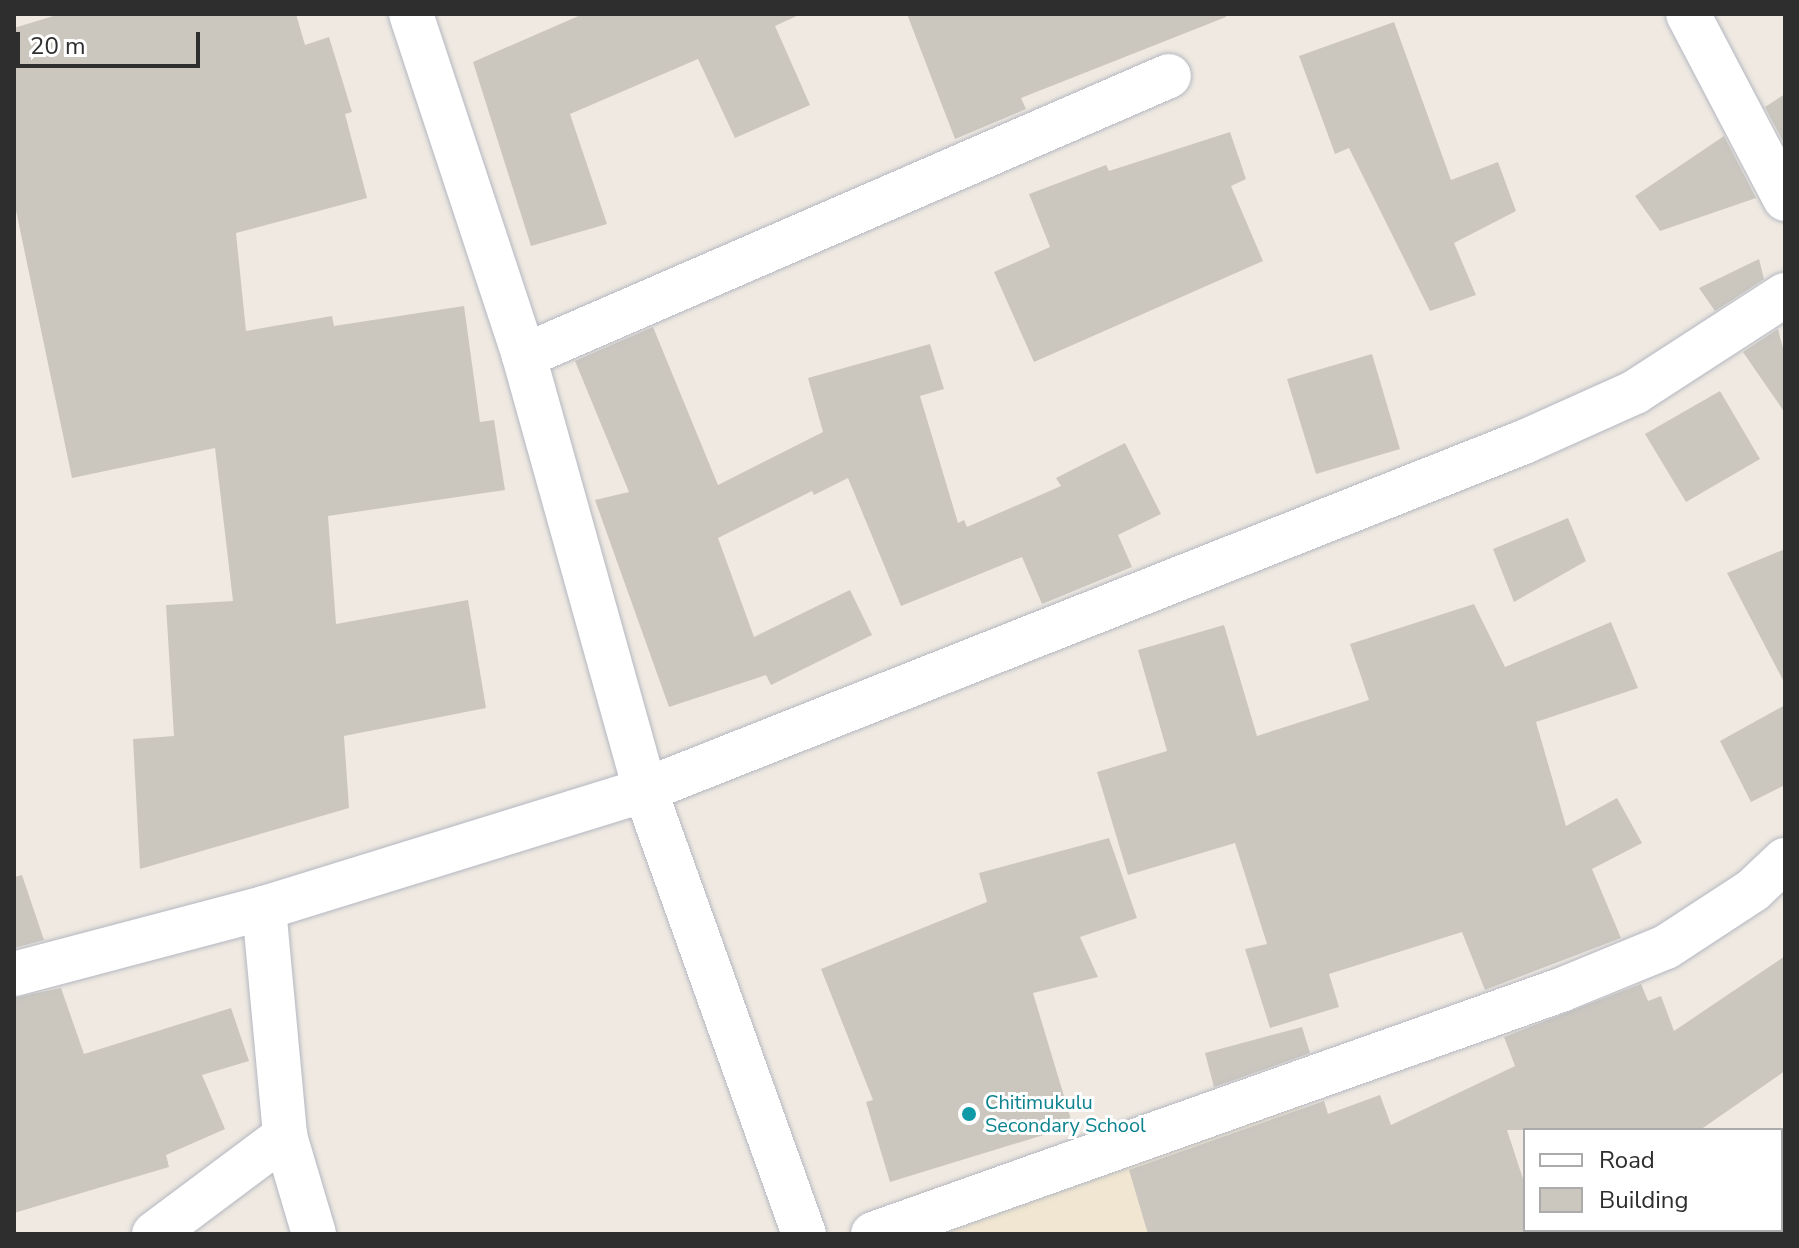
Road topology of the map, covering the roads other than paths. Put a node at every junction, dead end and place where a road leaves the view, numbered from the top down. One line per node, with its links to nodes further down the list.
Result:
1 (411, 14): 6 (street)
2 (1688, 14): 4 (street)
3 (1169, 76): 6 (street)
4 (1785, 199)
5 (1785, 295): 7 (street)
6 (524, 356): 7 (street)
7 (645, 790): 9 (street); 14 (street)
8 (1785, 860): 15 (street)
9 (264, 908): 10 (street); 11 (street)
10 (14, 974)
11 (285, 1136): 12 (street); 13 (street)
12 (154, 1234)
13 (314, 1234)
14 (804, 1234)
15 (873, 1234)

